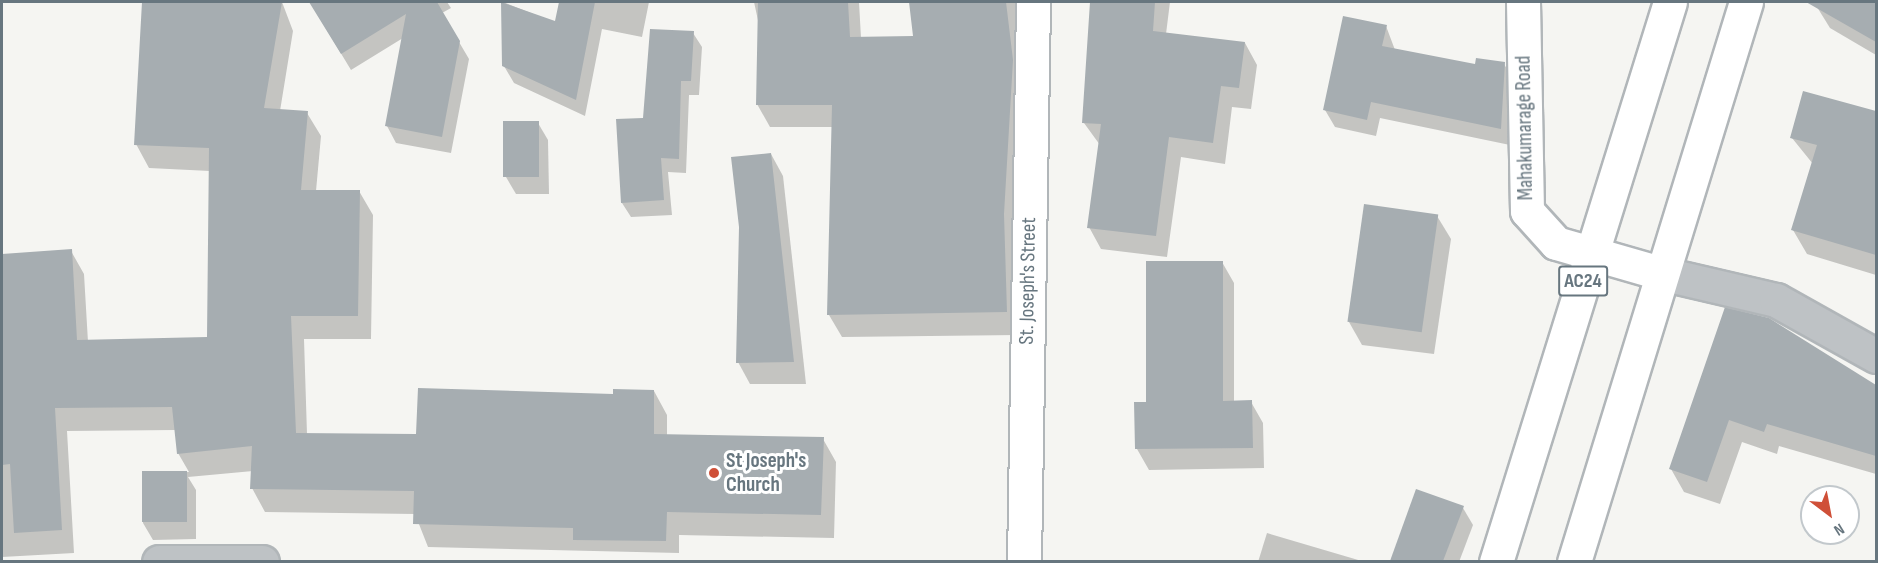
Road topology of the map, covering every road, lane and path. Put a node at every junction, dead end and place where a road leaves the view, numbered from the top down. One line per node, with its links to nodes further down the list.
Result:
1 (1033, 2): 10 (main road, St. Joseph's Street)
2 (1523, 2): 5 (main road, Mahakumarage Road)
3 (1670, 2): 5 (main road, AC24)
4 (1746, 2): 6 (main road)
5 (1590, 256): 6 (main road, Mahakumarage Road); 11 (main road, AC24)
6 (1660, 273): 7 (street); 12 (main road)
7 (1876, 356)
8 (159, 561): 9 (street)
9 (262, 561)
10 (1023, 561)
11 (1496, 561)
12 (1574, 561)

